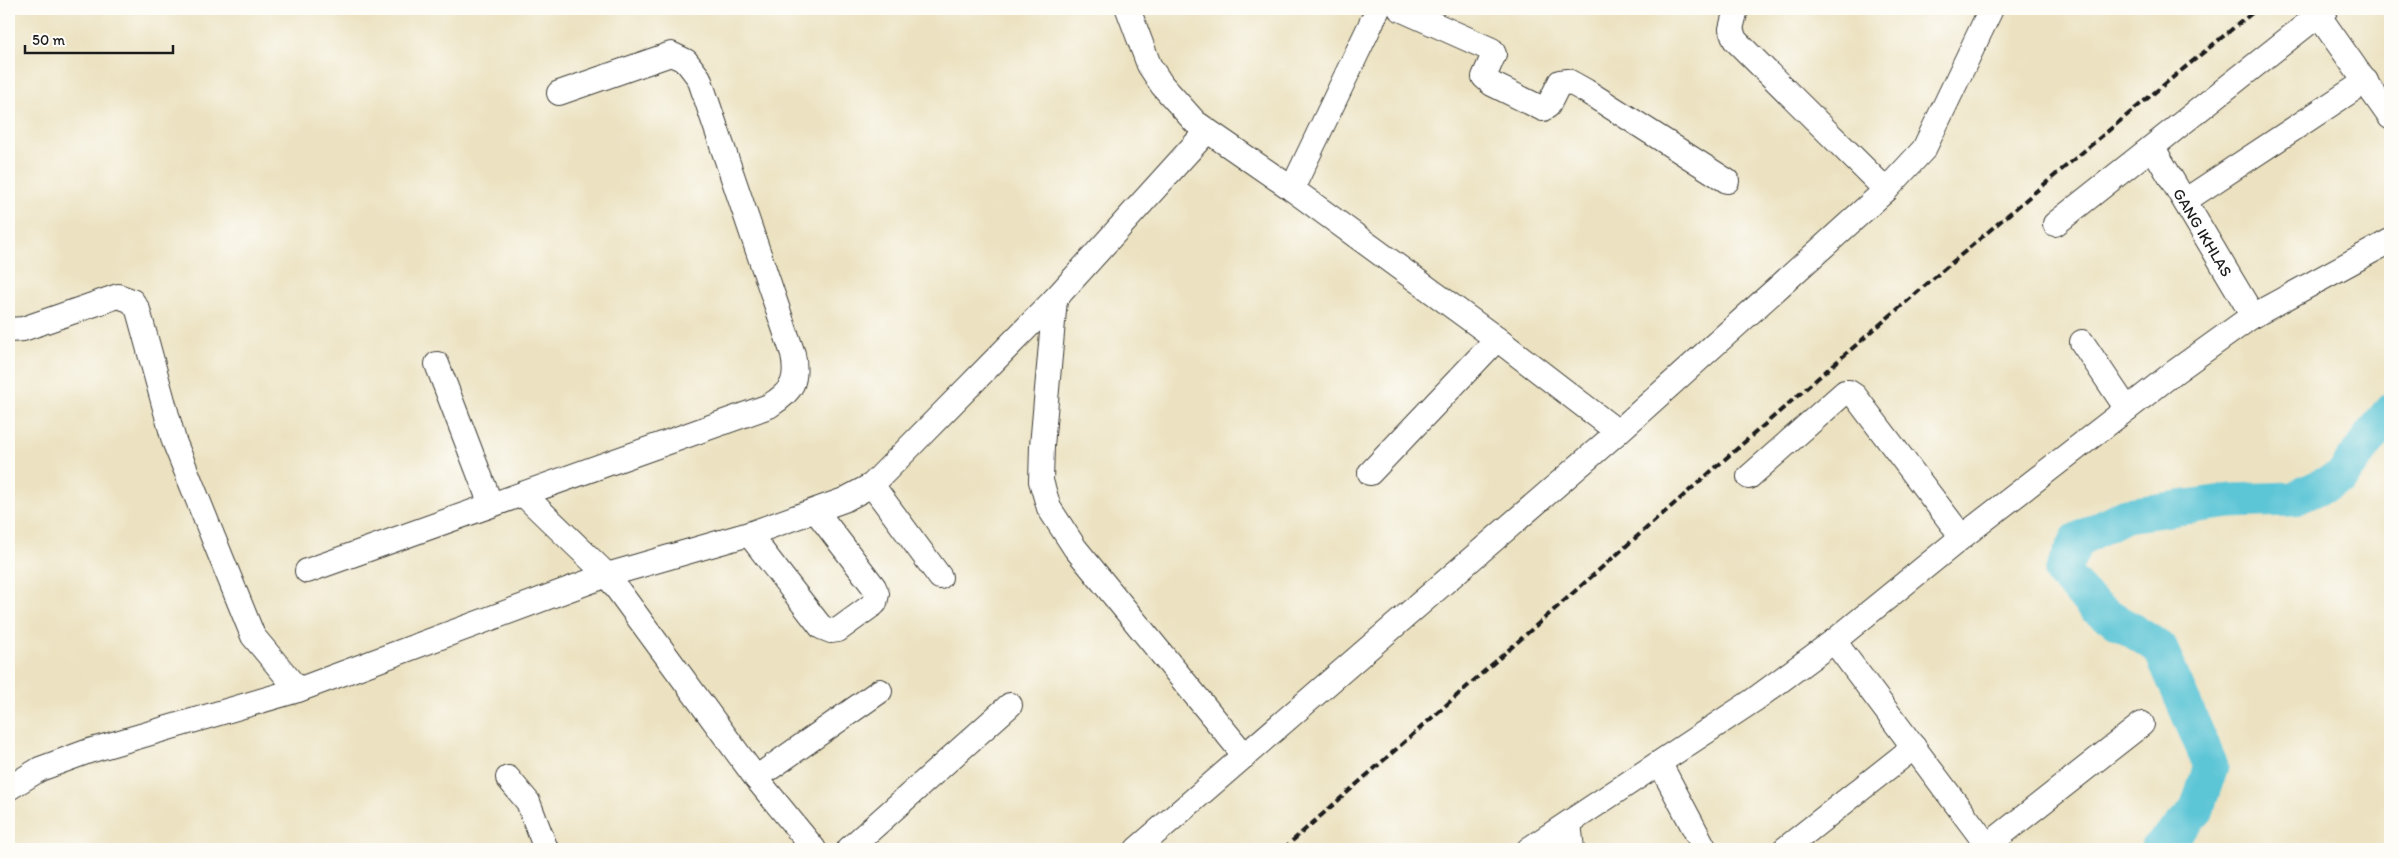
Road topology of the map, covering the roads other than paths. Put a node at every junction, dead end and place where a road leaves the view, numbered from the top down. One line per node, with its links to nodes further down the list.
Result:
1 (1128, 9): 10 (street)
2 (1378, 9): 13 (street)
3 (1400, 9): 12 (street)
4 (1736, 9): 14 (street)
5 (1991, 9): 14 (street)
6 (2320, 11): 7 (street); 11 (street)
7 (2366, 81): 9 (street); 15 (street)
8 (559, 93): 29 (street)
9 (2390, 117)
10 (1206, 132): 13 (street); 18 (street)
11 (2153, 148): 15 (street, GANG IKHLAS); 16 (street)
12 (1727, 181)
13 (1292, 189): 21 (street)
14 (1886, 190): 25 (street)
15 (2186, 200): 19 (street, GANG IKHLAS)
16 (2055, 224)
17 (2390, 241): 19 (street)
18 (1054, 300): 28 (street); 43 (street)
19 (2253, 316): 24 (street)
20 (9, 330): 38 (street)
21 (1497, 339): 25 (street); 26 (street)
22 (2082, 342): 24 (street)
23 (437, 364): 30 (street)
24 (2127, 409): 33 (street)
25 (1618, 432): 43 (street)
26 (1370, 473)
27 (1749, 477): 33 (street)
28 (872, 485): 31 (street); 36 (street)
29 (524, 494): 30 (street); 35 (street)
30 (491, 505): 34 (street)
31 (816, 511): 32 (street); 32 (street)
32 (749, 534): 35 (street)
33 (1962, 537): 37 (street)
34 (307, 571)
35 (607, 576): 38 (street); 46 (street)
36 (940, 576)
37 (1834, 641): 42 (street); 44 (street)
38 (298, 690): 47 (street)
39 (880, 691): 46 (street)
40 (1010, 705): 52 (street)
41 (2142, 724): 49 (street)
42 (1914, 747): 49 (street); 57 (street)
43 (1245, 756): 53 (street)
44 (1660, 764): 48 (street); 56 (street)
45 (508, 778): 50 (street)
46 (756, 778): 51 (street)
47 (9, 788)
48 (1569, 823): 54 (street); 55 (street)
49 (1985, 847)
50 (546, 849)
51 (814, 849)
52 (849, 849)
53 (1138, 849)
54 (1528, 849)
55 (1572, 849)
56 (1705, 849)
57 (1785, 849)

